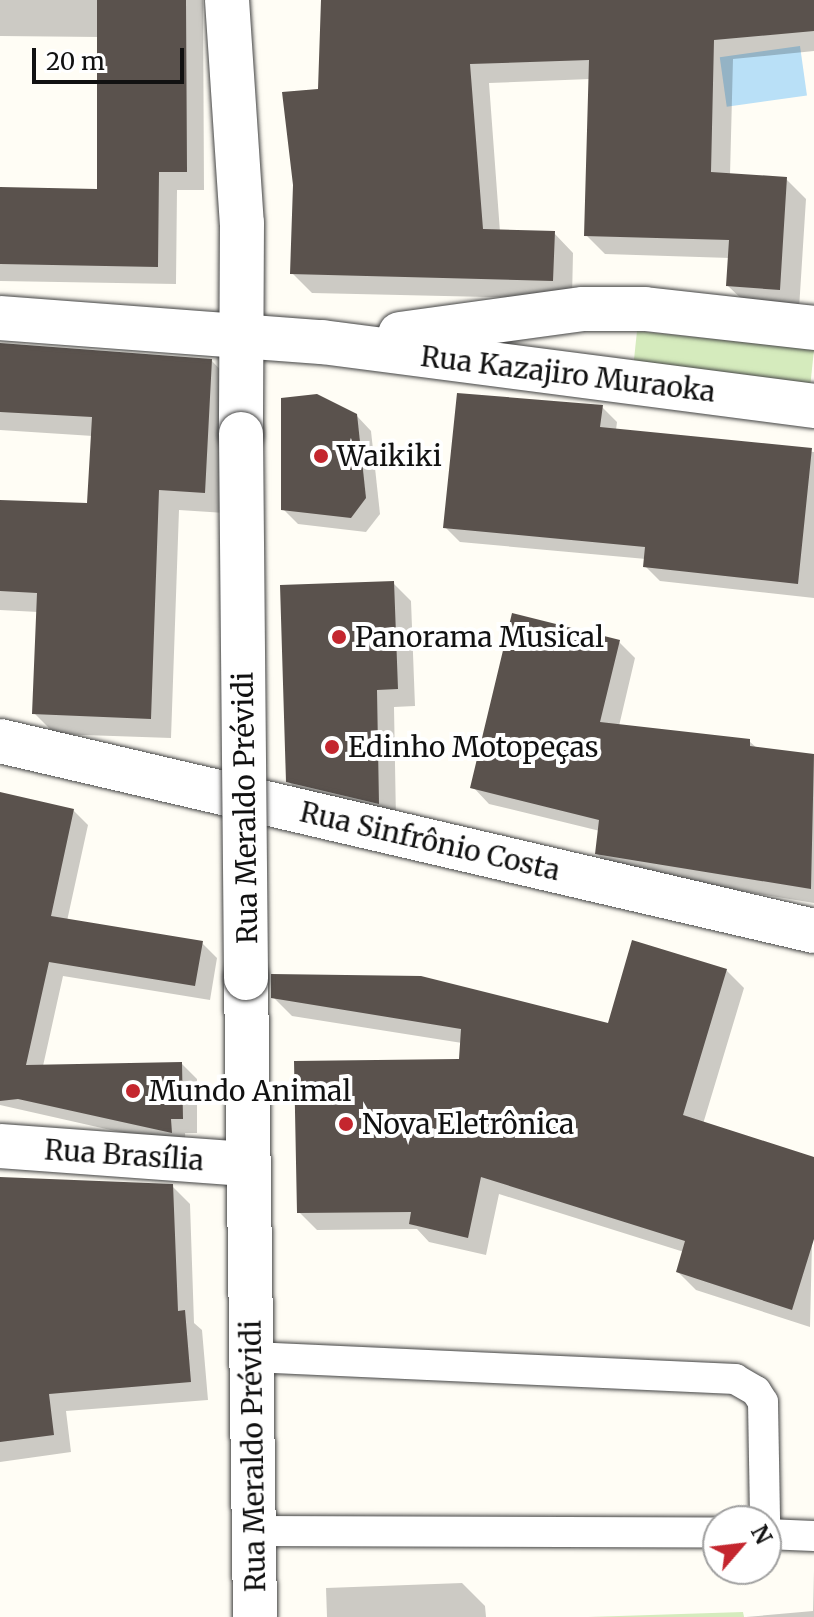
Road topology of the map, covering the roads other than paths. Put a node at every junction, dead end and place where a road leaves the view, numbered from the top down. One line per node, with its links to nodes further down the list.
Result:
1 (227, 0): 4 (street, Rua Meraldo Prévidi)
2 (0, 318): 4 (street, Rua Kazajiro Muraoka)
3 (814, 328): 5 (street, Rua Kazajiro Muraoka)
4 (244, 338): 5 (street, Rua Kazajiro Muraoka); 10 (street, Rua Meraldo Prévidi, bridge)
5 (322, 342): 6 (street, Rua Kazajiro Muraoka)
6 (814, 406)
7 (0, 741): 8 (street, Rua Sinfrônio Costa)
8 (814, 931)
9 (0, 1146): 10 (street, Rua Brasília)
10 (247, 1164): 11 (street, Rua Meraldo Prévidi)
11 (252, 1357): 12 (lane); 13 (street, Rua Meraldo Prévidi)
12 (765, 1505)
13 (254, 1531): 14 (lane); 17 (street, Rua Meraldo Prévidi)
14 (702, 1533)
15 (782, 1535): 16 (lane)
16 (814, 1536)
17 (255, 1617)

